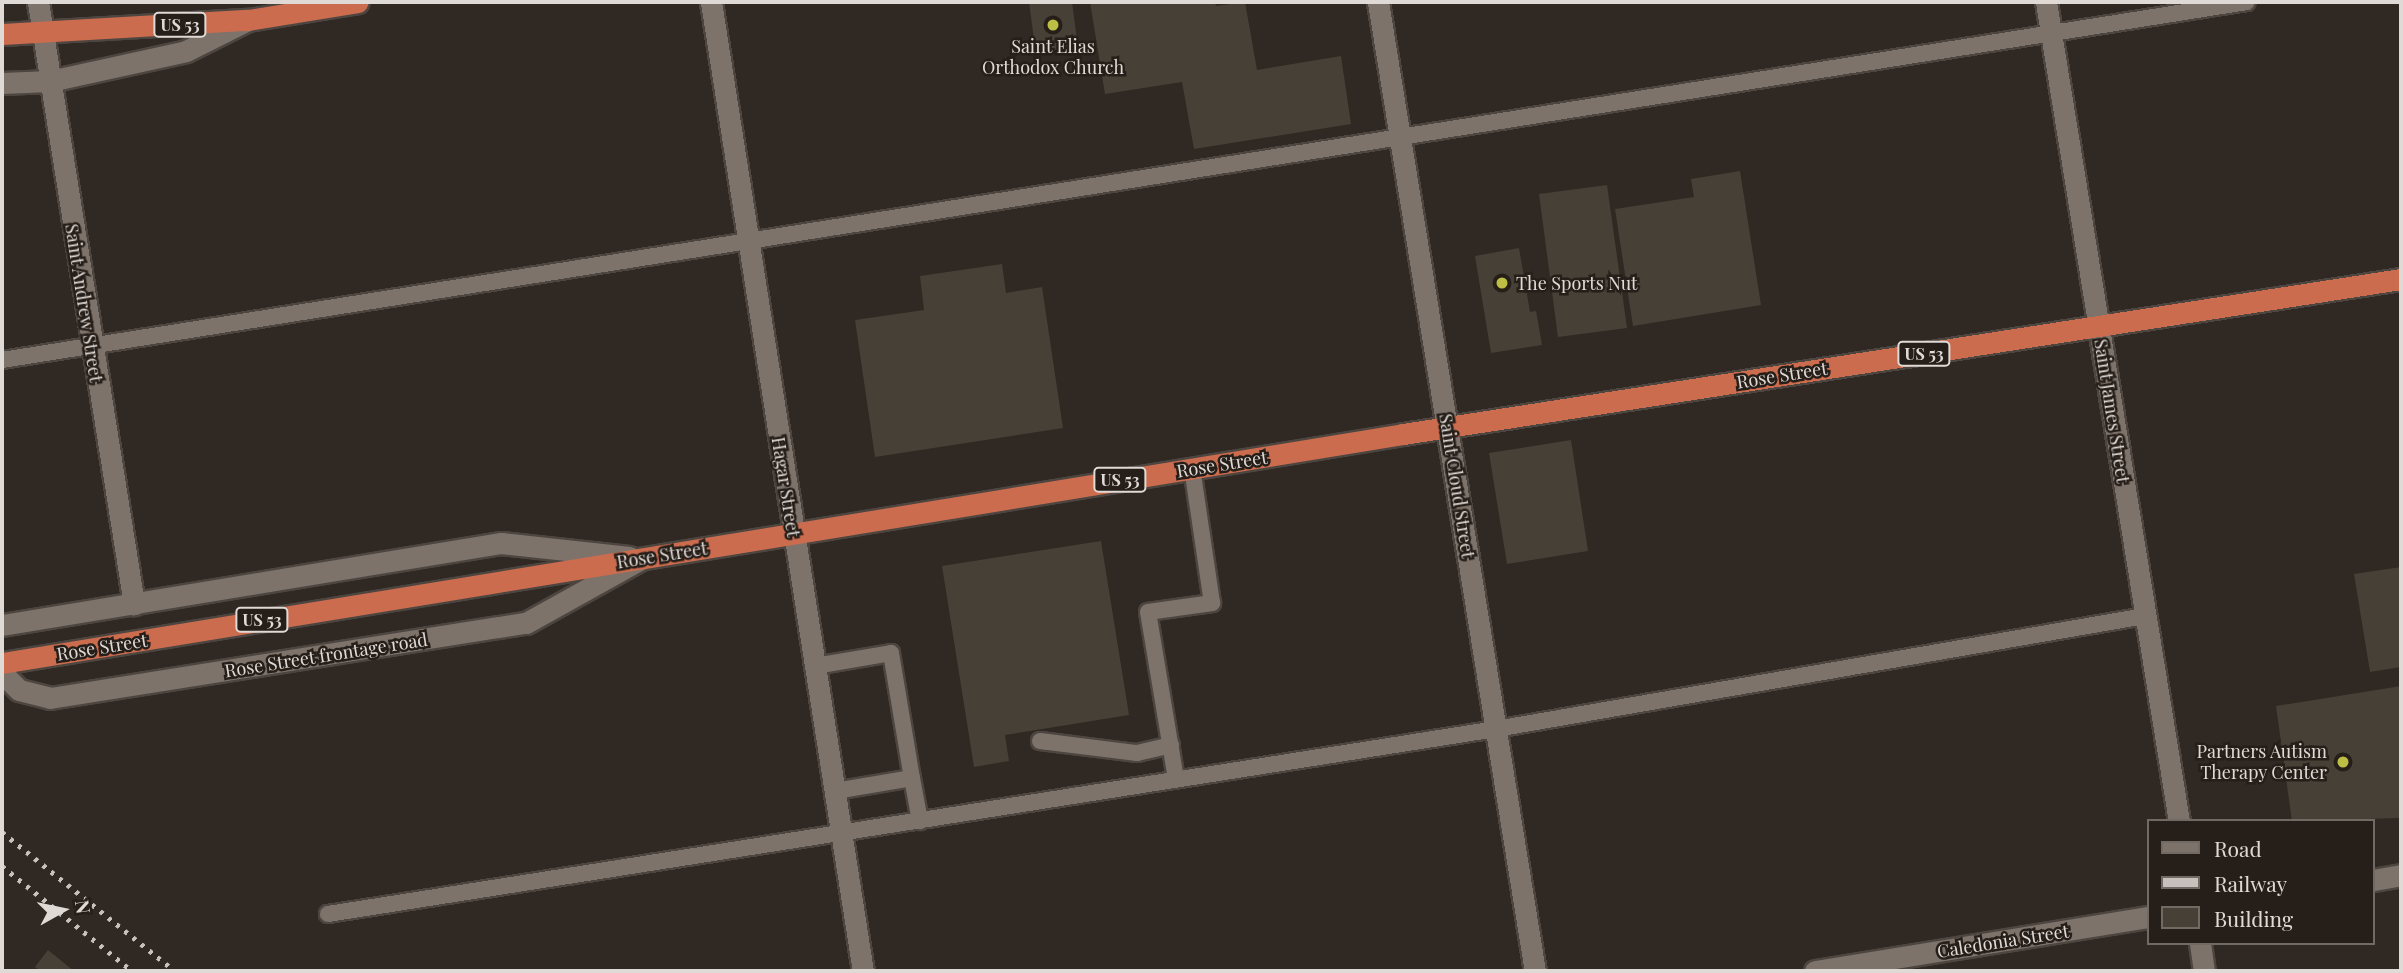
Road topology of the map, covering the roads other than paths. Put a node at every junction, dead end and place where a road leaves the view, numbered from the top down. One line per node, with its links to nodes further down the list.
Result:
1 (38, 2): 9 (street, Saint Andrew Street)
2 (358, 2): 7 (highway, US 53)
3 (711, 2): 14 (street, Hagar Street)
4 (1378, 2): 13 (street, Saint Cloud Street)
5 (2046, 2): 10 (street, Saint James Street)
6 (2247, 2): 10 (lane)
7 (247, 20): 9 (highway, US 53); 11 (street)
8 (2, 34): 9 (highway, US 53)
9 (43, 34): 11 (street, Saint Andrew Street)
10 (2052, 36): 13 (lane); 16 (street, Saint James Street)
11 (50, 81): 12 (street); 17 (street, Saint Andrew Street)
12 (2, 83)
13 (1400, 136): 14 (lane); 19 (street, Saint Cloud Street)
14 (748, 241): 17 (lane); 21 (street, Hagar Street)
15 (2401, 279): 16 (highway, Rose Street / US 53)
16 (2098, 327): 19 (highway, Rose Street / US 53); 24 (street, Saint James Street)
17 (90, 347): 18 (lane); 23 (street, Saint Andrew Street)
18 (2, 360)
19 (1447, 427): 20 (highway, Rose Street / US 53); 29 (street, Saint Cloud Street)
20 (1192, 468): 21 (highway, Rose Street / US 53); 31 (lane)
21 (793, 533): 22 (highway, Rose Street / US 53); 27 (street, Hagar Street)
22 (643, 558): 23 (street); 26 (highway, Rose Street / US 53); 28 (street, Rose Street frontage road)
23 (134, 604): 25 (street)
24 (2146, 616): 29 (lane); 35 (street, Saint James Street)
25 (2, 625)
26 (2, 663)
27 (815, 666): 32 (lane); 34 (street, Hagar Street)
28 (2, 673)
29 (1496, 729): 33 (lane); 44 (street, Saint Cloud Street)
30 (1040, 741): 31 (lane)
31 (1171, 745): 33 (lane)
32 (912, 778): 34 (lane); 36 (lane)
33 (1176, 779): 36 (lane)
34 (835, 791): 37 (street, Hagar Street)
35 (2179, 819)
36 (920, 821): 37 (lane)
37 (842, 834): 40 (lane); 43 (street, Hagar Street)
38 (2401, 875): 39 (street)
39 (2375, 880)
40 (328, 914)
41 (2148, 917): 45 (street, Caledonia Street)
42 (2200, 945): 46 (street)
43 (863, 971)
44 (1535, 971)
45 (1815, 971)
46 (2204, 971)

